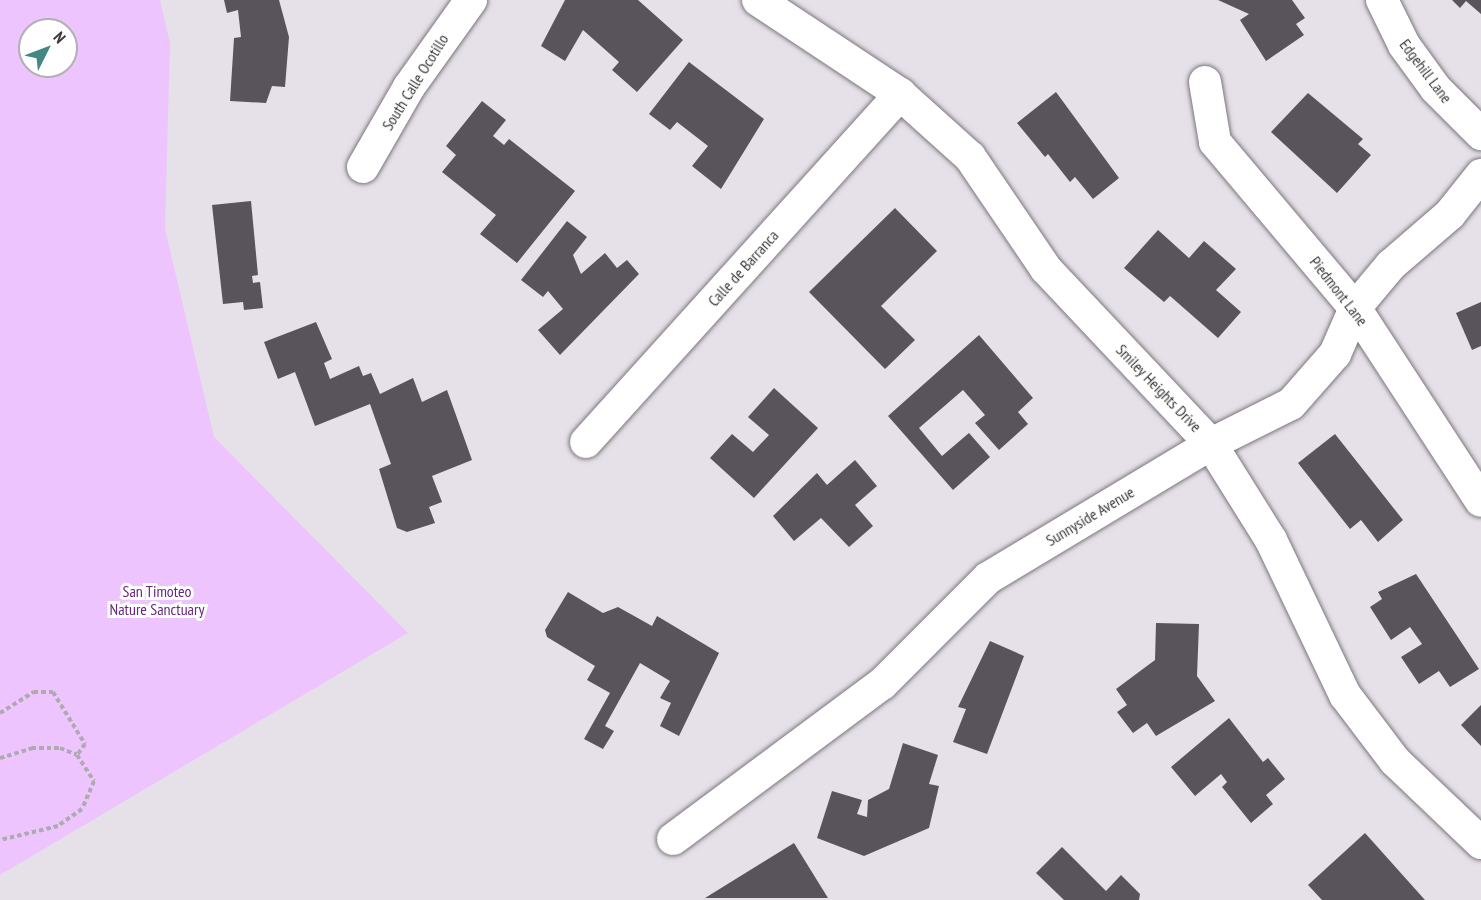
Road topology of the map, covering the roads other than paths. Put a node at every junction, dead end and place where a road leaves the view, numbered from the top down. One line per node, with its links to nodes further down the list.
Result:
1 (471, 0): 7 (street, South Calle Ocotillo)
2 (758, 0): 5 (street, Smiley Heights Drive)
3 (1382, 0): 6 (street, Edgehill Lane)
4 (1205, 82): 9 (street, Piedmont Lane)
5 (900, 94): 10 (street, Calle de Barranca); 11 (street, Smiley Heights Drive)
6 (1481, 134)
7 (363, 167)
8 (1481, 176): 9 (street, Sunnyside Avenue)
9 (1355, 308): 11 (street, Sunnyside Avenue); 12 (street, Piedmont Lane)
10 (586, 442)
11 (1211, 444): 13 (street, Sunnyside Avenue); 14 (street, Smiley Heights Drive)
12 (1481, 501)
13 (673, 839)
14 (1481, 843)

